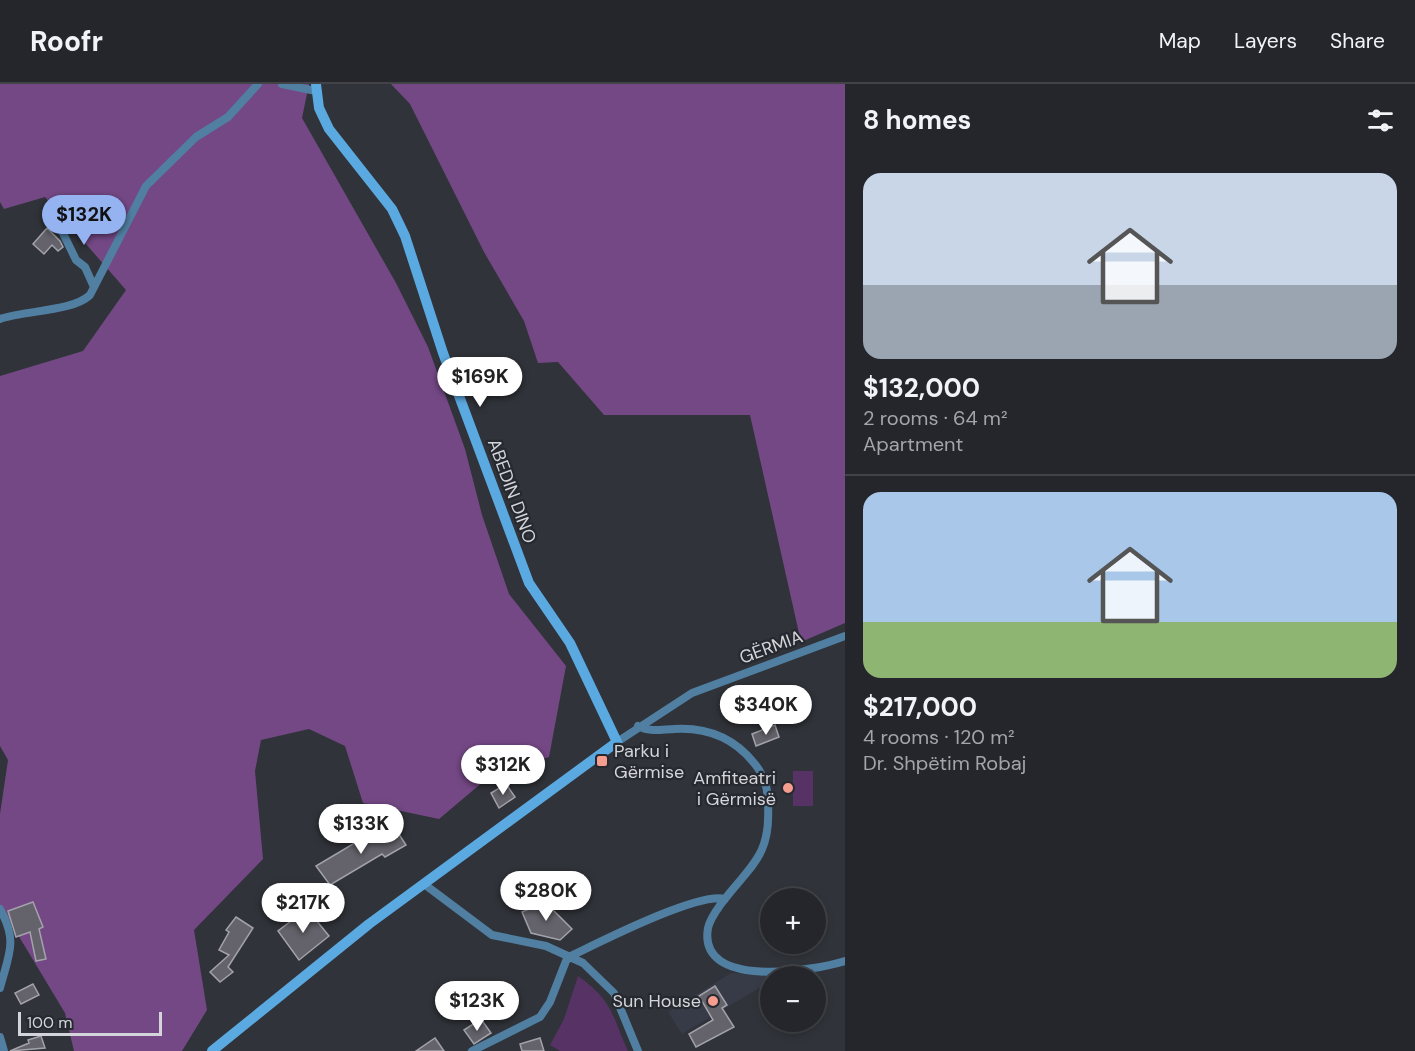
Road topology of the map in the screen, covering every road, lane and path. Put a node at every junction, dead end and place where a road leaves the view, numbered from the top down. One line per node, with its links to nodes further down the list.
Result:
1 (258, 84): 5 (street)
2 (282, 84): 3 (street)
3 (316, 88): 9 (street, ABEDIN DINO)
4 (53, 221): 5 (street)
5 (94, 287): 6 (street)
6 (0, 318)
7 (845, 636): 8 (street, GËRMIA)
8 (638, 726): 9 (street, GËRMIA); 11 (street)
9 (617, 742): 10 (street)
10 (424, 884): 13 (street); 18 (street)
11 (725, 899): 13 (street); 14 (street)
12 (0, 909): 15 (street)
13 (572, 956): 19 (street); 20 (street)
14 (845, 961)
15 (0, 988)
16 (0, 1037): 17 (street)
17 (4, 1051)
18 (212, 1051)
19 (472, 1051)
20 (639, 1051)

